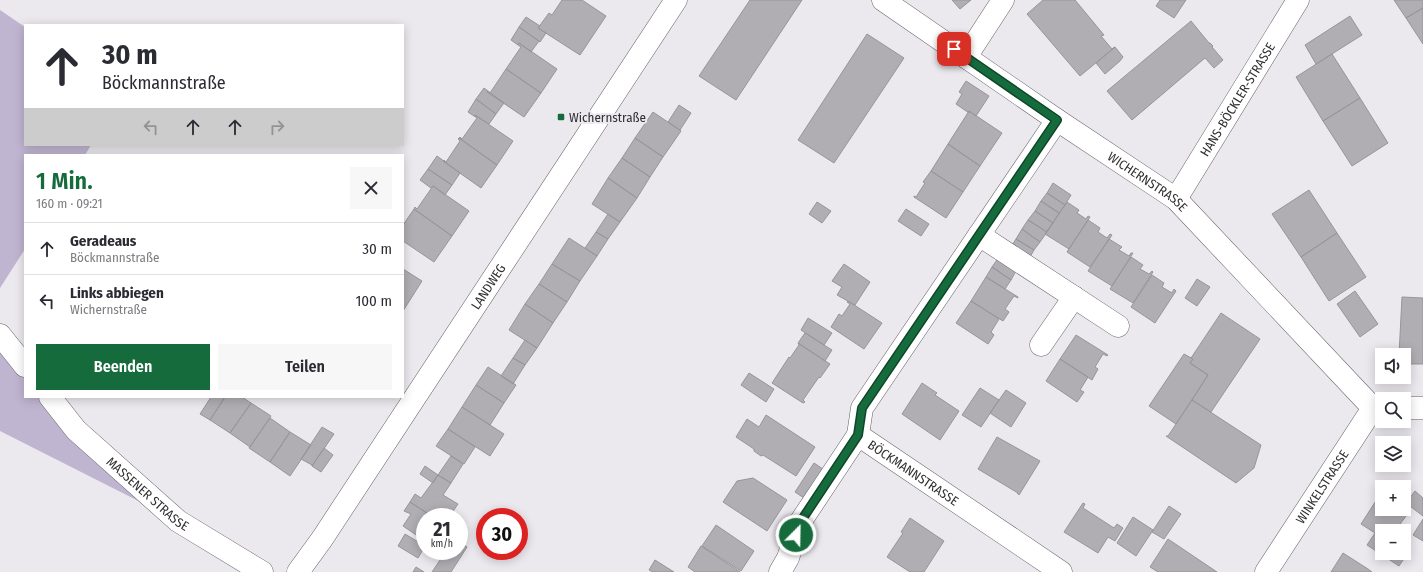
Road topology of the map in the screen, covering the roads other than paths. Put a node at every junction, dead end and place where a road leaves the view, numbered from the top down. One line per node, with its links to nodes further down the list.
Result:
1 (676, 0): 21 (street, LANDWEG)
2 (883, 0): 5 (street, WICHERNSTRASSE)
3 (1003, 0): 5 (street)
4 (1298, 0): 7 (street, HANS-BÖCKLER-STRASSE)
5 (966, 57): 6 (street, WICHERNSTRASSE)
6 (1057, 120): 7 (street, WICHERNSTRASSE); 8 (street, BÖCKMANNSTRASSE)
7 (1176, 199): 15 (street, WICHERNSTRASSE)
8 (979, 235): 9 (street); 19 (street, BÖCKMANNSTRASSE)
9 (1074, 297): 10 (street); 12 (street)
10 (1118, 326)
11 (0, 335): 13 (street)
12 (1041, 345)
13 (24, 365)
14 (51, 398): 20 (street, MASSENER STRASSE)
15 (1375, 406)
16 (1411, 408): 17 (street)
17 (1423, 408)
18 (1375, 411): 24 (street, WINKELSTRASSE)
19 (858, 435): 22 (street); 23 (street, BÖCKMANNSTRASSE)
20 (262, 572)
21 (298, 572)
22 (780, 572)
23 (1061, 572)
24 (1266, 572)

